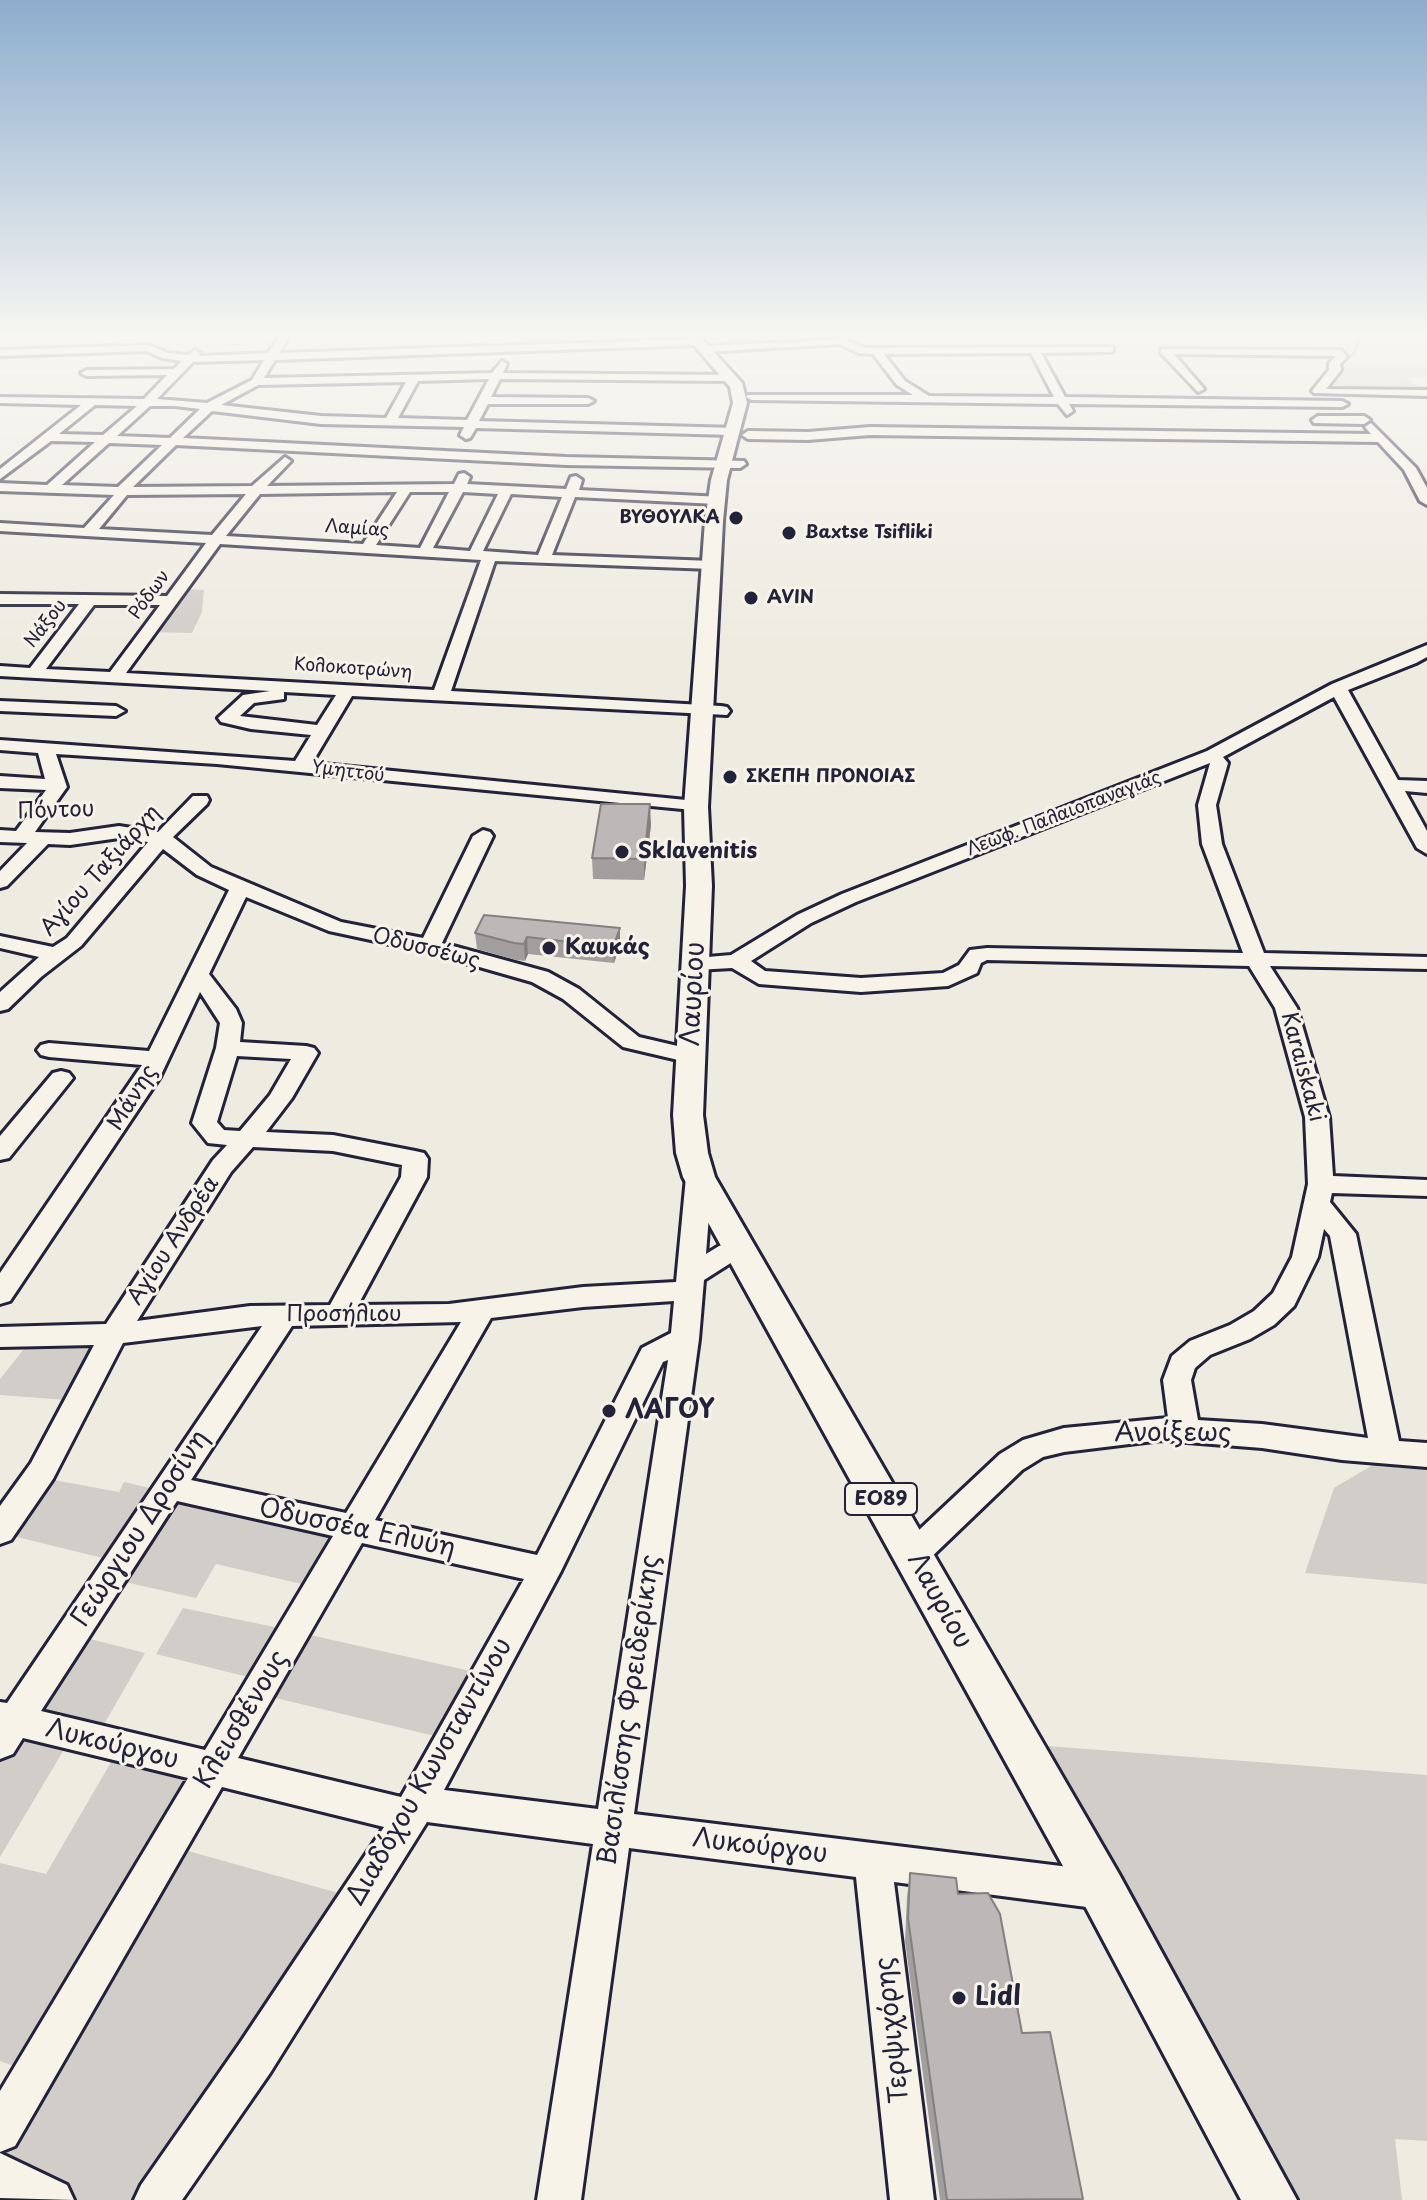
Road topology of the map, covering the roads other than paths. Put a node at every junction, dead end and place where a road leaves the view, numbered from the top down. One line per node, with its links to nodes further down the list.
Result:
1 (45, 440): 19 (street)
2 (107, 440): 23 (street)
3 (130, 440): 12 (street)
4 (182, 440): 12 (street)
5 (245, 440): 15 (street)
6 (324, 440): 14 (street)
7 (467, 440): 14 (street)
8 (575, 440): 13 (street)
9 (732, 440): 18 (main road, Λαυρίου / ΕΟ89)
10 (745, 440): 18 (main road, Λαυρίου / ΕΟ89)
11 (1384, 440): 29 (street)
12 (174, 441): 25 (street)
13 (570, 451): 14 (street); 17 (street)
14 (464, 455): 22 (street)
15 (230, 456)
16 (285, 461): 26 (street, Ρόδων)
17 (582, 462): 18 (street); 27 (street)
18 (732, 464): 28 (main road, Λαυρίου / ΕΟ89); 52 (main road, Λαυρίου / ΕΟ89)
19 (0, 475)
20 (0, 487): 23 (street)
21 (406, 488): 22 (street); 26 (street); 33 (street)
22 (459, 488): 24 (street); 34 (street)
23 (50, 489): 25 (street)
24 (507, 489): 27 (street); 35 (street)
25 (121, 491): 26 (street); 31 (street)
26 (255, 491): 32 (street, Ρόδων)
27 (572, 492): 28 (street); 36 (street)
28 (717, 500): 37 (main road, Λαυρίου / ΕΟ89)
29 (1427, 501)
30 (0, 527): 31 (street, Λαμίας)
31 (88, 532): 32 (street, Λαμίας)
32 (217, 538): 33 (street, Λαμίας); 40 (street, Ρόδων)
33 (368, 547): 34 (street, Λαμίας)
34 (425, 551): 35 (street, Λαμίας)
35 (483, 554): 36 (street, Λαμίας); 49 (street)
36 (543, 559): 37 (street, Λαμίας)
37 (712, 565): 52 (main road, Λαυρίου / ΕΟ89)
38 (6, 599): 39 (street); 41 (street)
39 (90, 600): 40 (street); 44 (street, Νάξου)
40 (170, 601): 45 (street, Ρόδων)
41 (0, 614)
42 (1427, 650): 47 (street, Λεωφ. Παλαιοπαναγιάς)
43 (0, 671): 44 (street)
44 (34, 673): 45 (street)
45 (116, 676): 48 (street)
46 (346, 688): 48 (street, Κολοκοτρώνη); 49 (street, Κολοκοτρώνη); 53 (street)
47 (1338, 688): 56 (street, Λεωφ. Παλαιοπαναγιάς); 60 (street)
48 (252, 690): 53 (street)
49 (441, 695): 52 (street, Κολοκοτρώνη)
50 (0, 706): 51 (street)
51 (116, 711)
52 (712, 711): 63 (main road, Λαυρίου / ΕΟ89); 71 (main road, Λαυρίου / ΕΟ89)
53 (322, 731): 57 (street)
54 (0, 745): 55 (street, Υμηττού)
55 (47, 747): 57 (street, Υμηττού); 59 (street)
56 (1213, 755): 76 (street, Λεωφ. Παλαιοπαναγιάς); 77 (street, Karaiskaki)
57 (301, 767): 63 (street, Υμηττού)
58 (0, 782): 59 (street)
59 (58, 785): 66 (street)
60 (1393, 785): 61 (street); 69 (street)
61 (1427, 787)
62 (200, 800): 68 (street, Αγίου Ταξιάρχη)
63 (696, 807): 71 (main road, Λαυρίου / ΕΟ89)
64 (0, 836): 66 (street, Πόντου)
65 (483, 836): 74 (street)
66 (21, 837): 67 (street, Πόντου)
67 (43, 838): 68 (street, Πόντου); 70 (street)
68 (162, 838): 72 (street, Οδυσσέως); 75 (street, Αγίου Ταξιάρχη)
69 (1427, 848)
70 (0, 882)
71 (699, 886): 79 (main road, Λαυρίου / ΕΟ89)
72 (240, 888): 74 (street, Οδυσσέως); 80 (street, Μάνης)
73 (0, 942): 75 (street)
74 (430, 946): 84 (street, Οδυσσέως)
75 (58, 955): 81 (street, Αγίου Ταξιάρχη)
76 (736, 961): 77 (street); 79 (street, Λεωφ. Παλαιοπαναγιάς)
77 (1257, 962): 78 (street); 91 (street, Karaiskaki)
78 (1427, 963)
79 (696, 964): 84 (main road, Λαυρίου / ΕΟ89)
80 (199, 976): 82 (street); 85 (street, Μάνης)
81 (0, 1004)
82 (228, 1048): 87 (street); 87 (street, Αγίου Ανδρέα)
83 (49, 1050): 85 (street)
84 (691, 1056): 89 (main road, Λαυρίου / ΕΟ89)
85 (157, 1059): 94 (street, Μάνης)
86 (61, 1078): 88 (street)
87 (247, 1139): 97 (street); 98 (street, Αγίου Ανδρέα)
88 (0, 1152)
89 (699, 1177): 92 (main road, Λαυρίου / ΕΟ89); 93 (street)
90 (1427, 1188): 91 (street)
91 (1319, 1194): 101 (street, Karaiskaki); 102 (street)
92 (740, 1249): 93 (street); 108 (main road, Λαυρίου / ΕΟ89)
93 (690, 1284): 95 (street, Προσήλιου); 100 (street, Βασιλίσσης Φρειδερίκης)
94 (0, 1294)
95 (483, 1309): 97 (street, Προσήλιου); 106 (street, Κλεισθένους)
96 (284, 1315): 97 (street, Προσήλιου); 98 (street, Προσήλιου); 104 (street, Γεώργιου Δροσίνη)
97 (338, 1316)
98 (114, 1334): 99 (street, Προσήλιου); 105 (street, Αγίου Ανδρέα)
99 (0, 1337)
100 (685, 1339): 109 (street, Διαδόχου Κωνσταντίνου); 113 (street, Βασιλίσσης Φρειδερίκης)
101 (1185, 1430): 102 (street, Ανοίξεως); 108 (street, Ανοίξεως)
102 (1386, 1453): 103 (street, Ανοίξεως)
103 (1427, 1455)
104 (168, 1487): 106 (street, Οδυσσέα Ελυύη); 110 (street, Γεώργιου Δροσίνη)
105 (12, 1494): 107 (street, Αγίου Ανδρέα)
106 (354, 1529): 109 (street, Οδυσσέα Ελυύη); 111 (street, Κλεισθένους)
107 (0, 1531)
108 (913, 1555): 115 (main road, Λαυρίου / ΕΟ89)
109 (545, 1570): 112 (street, Διαδόχου Κωνσταντίνου)
110 (5, 1727): 111 (street, Λυκούργου)
111 (213, 1769): 112 (street, Λυκούργου); 116 (street, Κλεισθένους)
112 (414, 1810): 113 (street, Λυκούργου); 119 (street, Διαδόχου Κωνσταντίνου)
113 (613, 1828): 114 (street, Λυκούργου); 120 (street, Βασιλίσσης Φρειδερίκης)
114 (873, 1861): 115 (street, Λυκούργου); 121 (street, Τερψιχόρης)
115 (1102, 1890): 122 (main road, Λαυρίου / ΕΟ89)
116 (0, 2131)
117 (0, 2175): 118 (street)
118 (52, 2200)
119 (156, 2200)
120 (559, 2200)
121 (912, 2200)
122 (1270, 2200)

